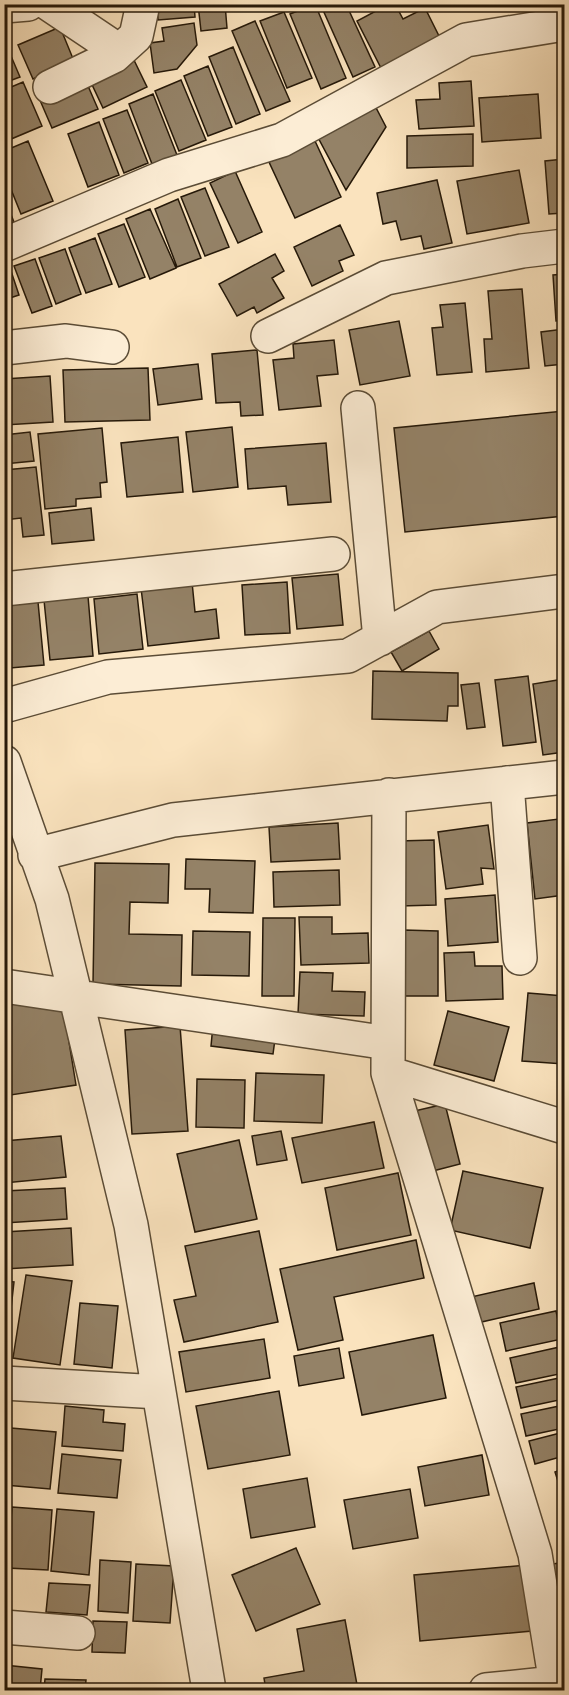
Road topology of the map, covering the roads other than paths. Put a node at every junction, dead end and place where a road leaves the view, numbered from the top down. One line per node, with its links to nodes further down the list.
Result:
1 (28, 4): 4 (street)
2 (49, 4): 6 (street)
3 (143, 4): 6 (street)
4 (4, 6)
5 (564, 24): 8 (street)
6 (119, 51): 7 (street)
7 (50, 87)
8 (4, 245)
9 (564, 246): 10 (street)
10 (268, 336)
11 (112, 347): 12 (street)
12 (4, 348)
13 (358, 408): 17 (street)
14 (333, 554): 15 (street)
15 (4, 589)
16 (564, 591): 17 (street)
17 (380, 639): 18 (street)
18 (4, 706)
19 (4, 762): 23 (street)
20 (564, 777): 21 (street)
21 (507, 783): 22 (street); 24 (street)
22 (389, 795): 23 (street); 27 (street)
23 (35, 855): 26 (street)
24 (520, 958)
25 (4, 986): 26 (street)
26 (76, 997): 27 (street); 30 (street)
27 (388, 1058): 28 (street); 33 (street)
28 (564, 1127)
29 (4, 1383): 30 (street)
30 (159, 1392): 34 (street)
31 (4, 1627): 32 (street)
32 (78, 1633)
33 (560, 1685): 35 (street)
34 (209, 1690)
35 (486, 1690)

